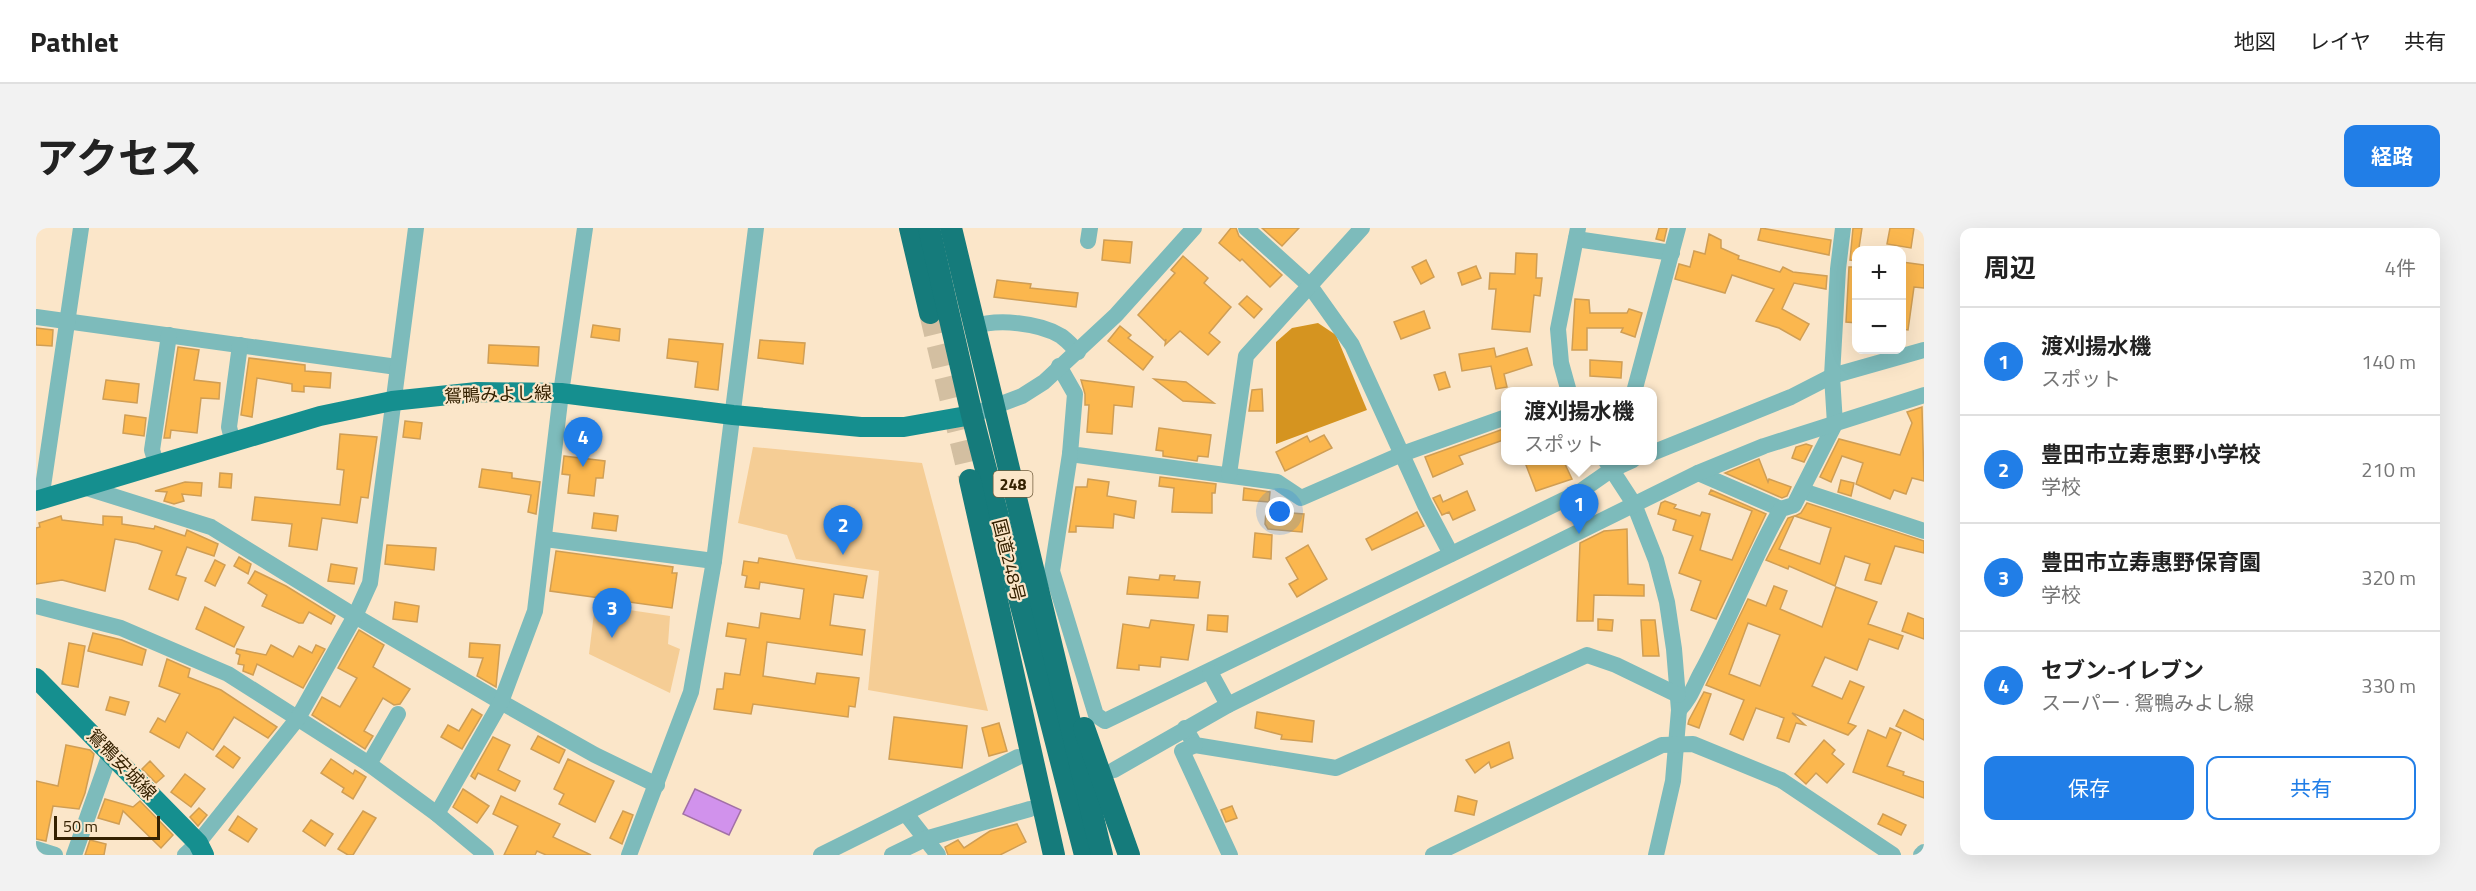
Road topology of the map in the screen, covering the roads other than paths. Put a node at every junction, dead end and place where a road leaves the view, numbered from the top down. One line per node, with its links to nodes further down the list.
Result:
1 (81, 228): 18 (street)
2 (416, 228): 25 (street)
3 (585, 228): 29 (street)
4 (756, 228): 33 (street)
5 (910, 228): 16 (highway)
6 (929, 228): 34 (highway, 国道248号 / 248)
7 (951, 228): 19 (highway, 国道248号 / 248)
8 (1194, 228): 23 (street)
9 (1246, 228): 15 (street)
10 (1362, 228): 15 (street)
11 (1678, 228): 14 (street)
12 (1843, 228): 26 (street)
13 (1577, 234): 14 (street); 27 (street)
14 (1672, 253): 28 (street)
15 (1310, 286): 40 (street); 44 (street)
16 (930, 313)
17 (36, 317): 18 (street)
18 (68, 321): 20 (street); 48 (street)
19 (974, 327): 23 (street); 32 (highway, 国道248号 / 248)
20 (169, 335): 21 (street); 41 (street)
21 (240, 345): 25 (street); 37 (street)
22 (1924, 350): 26 (street)
23 (1078, 352): 24 (street)
24 (1059, 366): 32 (street); 39 (street)
25 (397, 367): 31 (street)
26 (1832, 375): 36 (street); 38 (street)
27 (1568, 387)
28 (1635, 387)
29 (561, 393): 31 (main road, 鴛鴨みよし線); 33 (main road, 鴛鴨みよし線); 52 (street)
30 (1924, 395): 36 (street)
31 (392, 401): 37 (main road, 鴛鴨みよし線); 57 (street)
32 (994, 405): 34 (street); 55 (highway, 国道248号 / 248)
33 (733, 415): 34 (main road, 鴛鴨みよし線); 54 (street)
34 (972, 415): 72 (highway, 国道248号 / 248)
35 (1501, 419): 40 (street)
36 (1835, 424): 43 (street); 47 (street)
37 (232, 443): 41 (main road, 鴛鴨みよし線)
38 (1657, 451)
39 (1071, 454): 44 (street); 55 (street)
40 (1402, 454): 44 (street); 53 (street)
41 (157, 466): 46 (main road, 鴛鴨みよし線)
42 (1611, 466): 49 (street); 53 (street)
43 (1698, 473): 49 (street); 50 (street)
44 (1229, 474)
45 (970, 480): 69 (highway, 248)
46 (87, 488): 48 (main road, 鴛鴨みよし線); 57 (street)
47 (1803, 491): 50 (street); 51 (street)
48 (39, 501)
49 (1632, 502): 61 (street); 62 (street)
50 (1781, 509): 61 (street)
51 (1924, 531)
52 (545, 539): 54 (street); 60 (street)
53 (1451, 554): 58 (street)
54 (714, 561): 73 (street)
55 (1043, 571): 58 (street); 72 (highway, 国道248号 / 248)
56 (36, 606): 64 (street)
57 (355, 616): 60 (street); 64 (street)
58 (1210, 672): 62 (street)
59 (36, 678): 68 (main road, 鴛鴨安城線)
60 (501, 702): 73 (street); 75 (street)
61 (1679, 703): 66 (street); 67 (street)
62 (1228, 705): 65 (street)
63 (398, 714): 70 (street)
64 (298, 718): 70 (street); 80 (street)
65 (1185, 728): 67 (street); 71 (street)
66 (1675, 743): 79 (street); 95 (street); 96 (street)
67 (1195, 745): 94 (street)
68 (111, 751): 80 (main road, 鴛鴨安城線); 83 (street)
69 (1025, 758): 72 (highway, 248); 76 (street)
70 (369, 764): 75 (street)
71 (1114, 770)
72 (1066, 771): 89 (highway, 248); 90 (highway, 248); 91 (highway, 国道248号 / 248); 92 (highway, 国道248号 / 248); 93 (highway, 248)
73 (657, 785): 85 (street)
74 (1030, 809): 77 (street)
75 (437, 814): 84 (street)
76 (906, 814): 77 (street); 86 (street)
77 (925, 839): 87 (street); 88 (street)
78 (36, 849): 82 (street)
79 (1870, 850): 97 (street)
80 (199, 852)
81 (1924, 852): 98 (street)
82 (55, 855)
83 (74, 855)
84 (486, 855)
85 (628, 855)
86 (821, 855)
87 (892, 855)
88 (938, 855)
89 (1054, 855)
90 (1066, 855)
91 (1085, 855)
92 (1102, 855)
93 (1129, 855)
94 (1230, 855)
95 (1433, 855)
96 (1656, 855)
97 (1893, 855)
98 (1921, 855)

